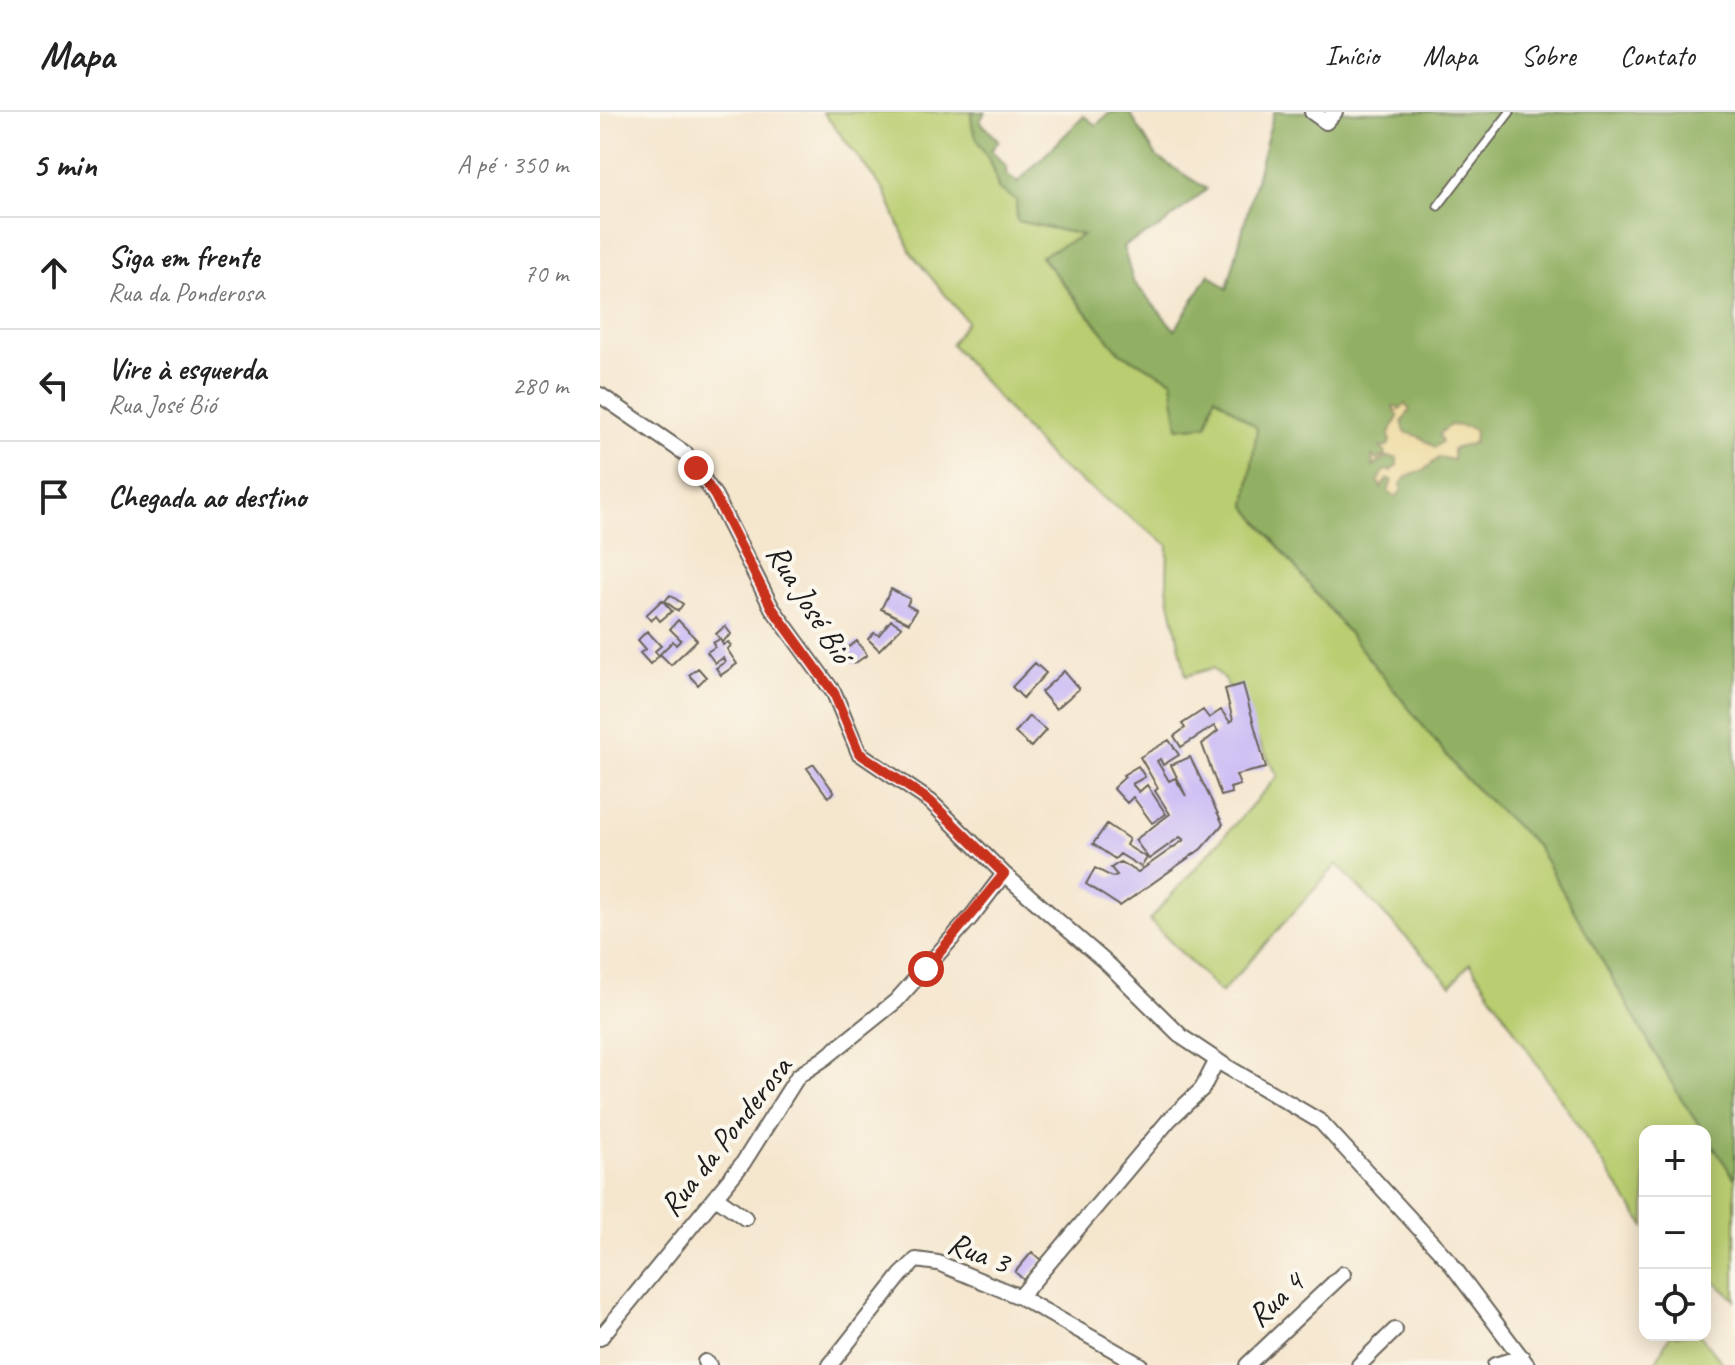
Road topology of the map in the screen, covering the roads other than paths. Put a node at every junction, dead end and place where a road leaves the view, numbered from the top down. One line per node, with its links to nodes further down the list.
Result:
1 (1312, 112): 3 (street)
2 (1510, 112): 4 (lane)
3 (1330, 117)
4 (1438, 206)
5 (600, 395): 6 (street, Rua José Bió)
6 (1004, 874): 7 (street, Rua José Bió); 8 (street, Rua da Ponderosa)
7 (1217, 1060): 11 (street); 14 (street, Rua José Bió)
8 (716, 1197): 9 (street); 13 (street, Rua da Ponderosa)
9 (745, 1218)
10 (1343, 1274): 17 (street, Rua 4)
11 (1020, 1297): 15 (street, Rua 3); 16 (street, Rua 3)
12 (1395, 1330): 18 (street)
13 (600, 1338)
14 (1524, 1361): 19 (street)
15 (830, 1365)
16 (1140, 1365)
17 (1247, 1365)
18 (1359, 1365)
19 (1495, 1365)

